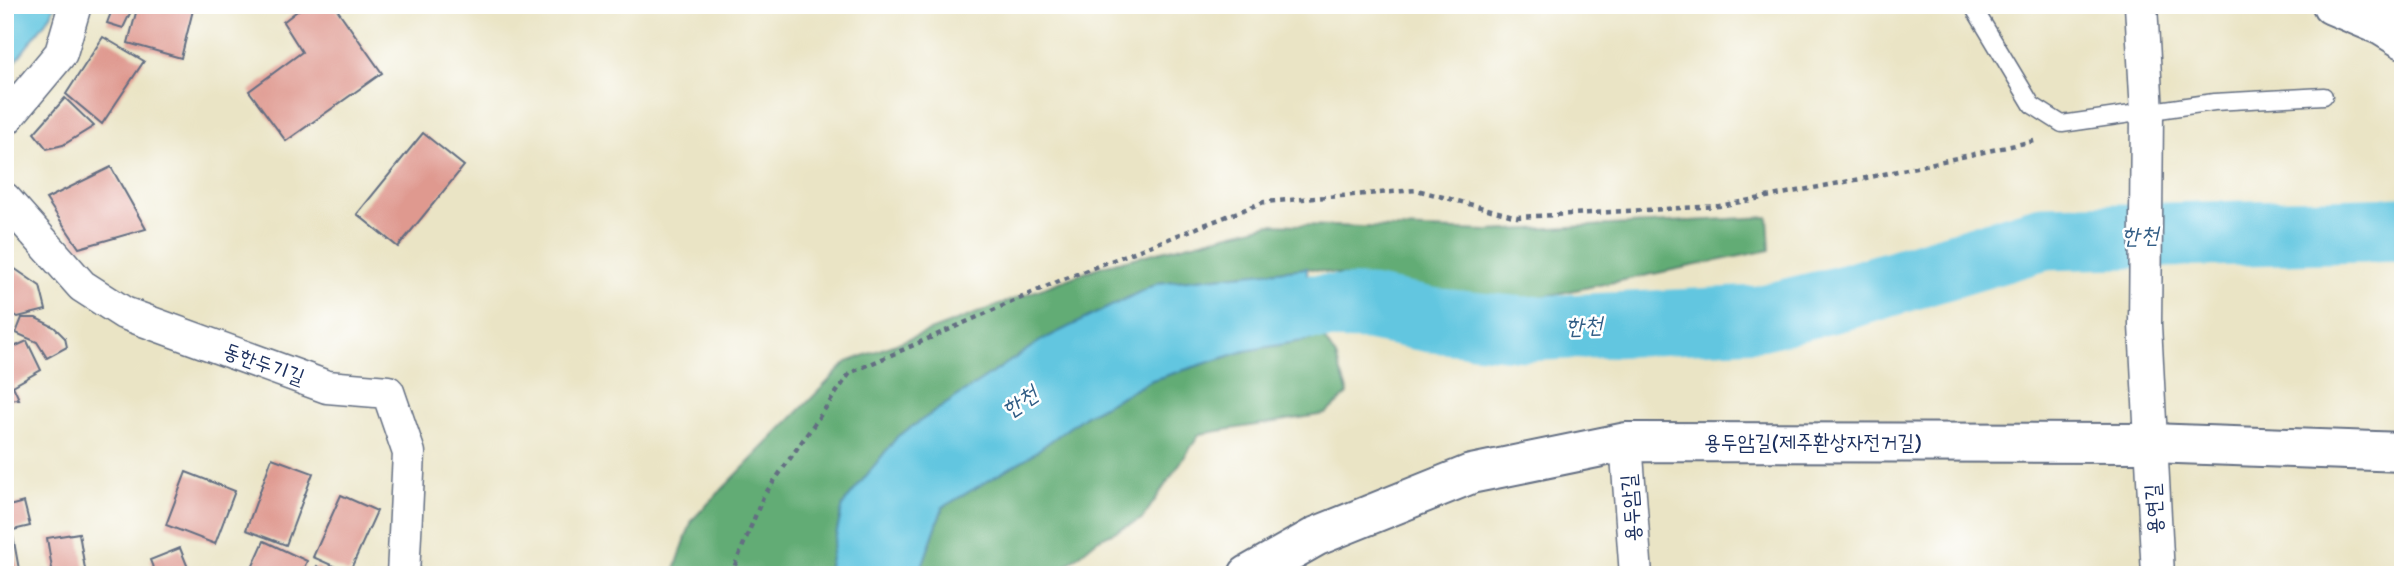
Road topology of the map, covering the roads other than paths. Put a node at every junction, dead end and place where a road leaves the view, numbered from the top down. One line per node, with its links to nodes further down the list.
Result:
1 (75, 5): 8 (street)
2 (1972, 5): 7 (lane)
3 (2141, 5): 7 (street, 용연길)
4 (2332, 5): 5 (street)
5 (2403, 38)
6 (2324, 96): 7 (lane)
7 (2147, 113): 11 (street, 용연길)
8 (5, 120)
9 (5, 199): 13 (street, 동한두기길)
10 (1626, 442): 11 (street, 용두암길(제주환상자전거길)); 14 (street, 용두암길(제주환상자전거길)); 15 (street, 용두암길)
11 (2150, 443): 12 (street, 용두암길(제주환상자전거길)); 16 (street, 용연길)
12 (2403, 452)
13 (404, 575)
14 (1248, 575)
15 (1636, 575)
16 (2158, 575)

